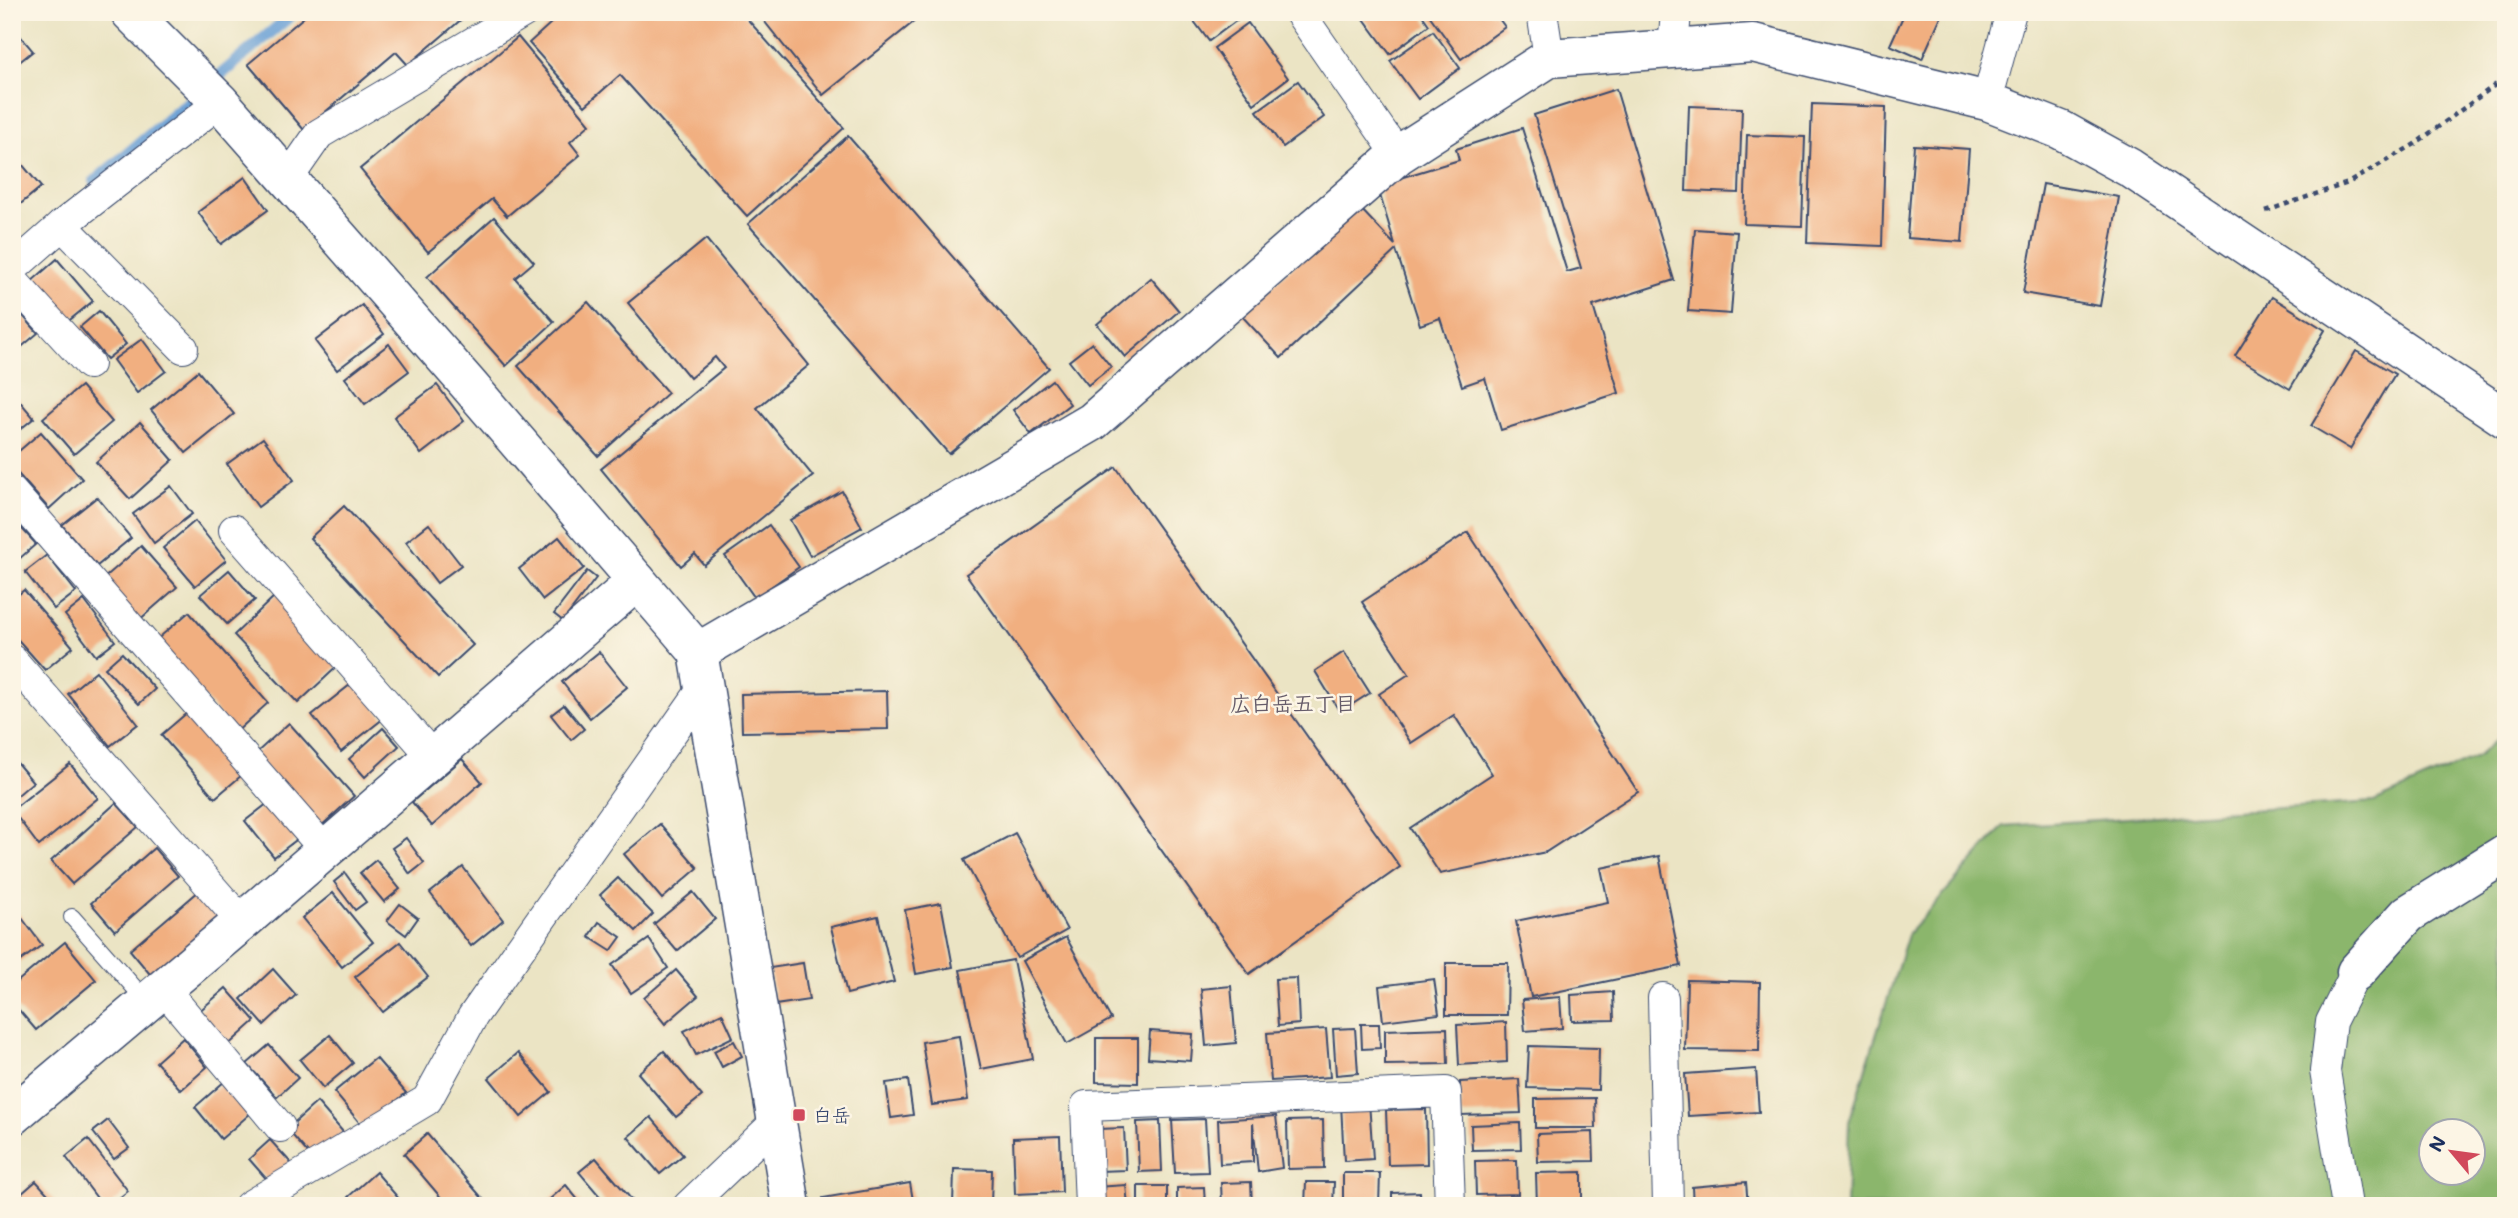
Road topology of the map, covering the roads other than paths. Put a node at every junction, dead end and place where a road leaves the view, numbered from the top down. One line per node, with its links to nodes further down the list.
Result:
1 (130, 12): 9 (street)
2 (524, 12): 12 (street)
3 (1299, 12): 11 (street)
4 (1542, 12): 8 (street)
5 (1676, 12): 7 (street)
6 (2011, 12): 10 (street)
7 (1673, 49): 8 (street); 10 (street)
8 (1549, 58): 11 (street)
9 (209, 91): 12 (street); 13 (street)
10 (1987, 101): 18 (street)
11 (1398, 155): 23 (street)
12 (287, 180): 21 (street)
13 (62, 225): 14 (street); 16 (street)
14 (12, 269)
15 (12, 280): 17 (street)
16 (183, 348)
17 (89, 364)
18 (2506, 419)
19 (12, 492): 25 (street)
20 (234, 530): 24 (street)
21 (638, 581): 23 (street); 24 (street)
22 (12, 660): 28 (street)
23 (701, 670): 33 (street); 35 (street)
24 (433, 757): 25 (street)
25 (326, 850): 28 (street)
26 (2506, 853): 29 (street)
27 (72, 917): 30 (lane)
28 (242, 922): 30 (street)
29 (2356, 972): 41 (street)
30 (155, 995): 32 (street); 34 (street)
31 (1663, 998): 40 (street)
32 (16, 1103)
33 (777, 1121): 36 (street); 37 (street)
34 (280, 1127)
35 (249, 1206)
36 (688, 1206)
37 (791, 1206)
38 (1090, 1206): 39 (street)
39 (1450, 1206)
40 (1668, 1206)
41 (2347, 1206)

